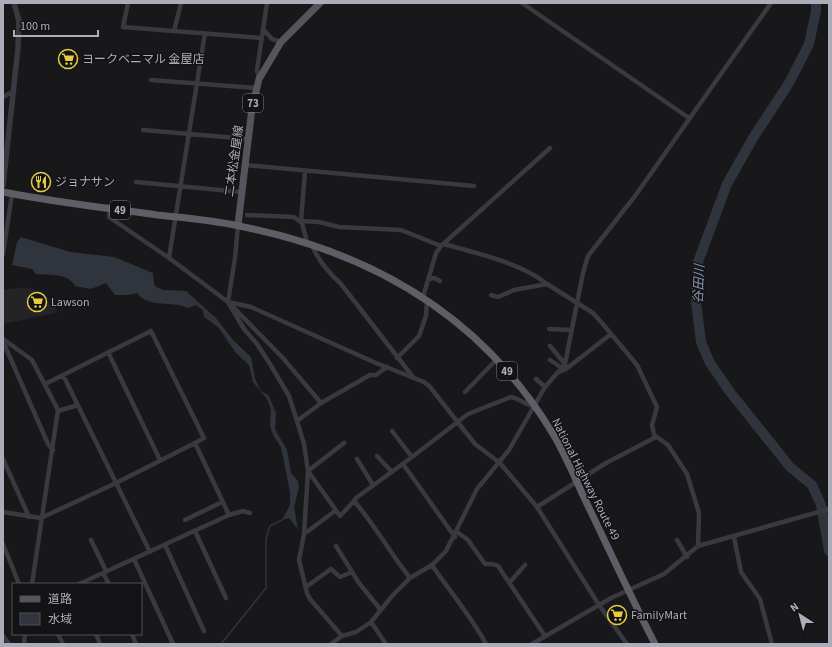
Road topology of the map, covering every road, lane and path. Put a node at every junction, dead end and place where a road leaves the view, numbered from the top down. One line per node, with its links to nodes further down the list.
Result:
1 (14, 3): 17 (street)
2 (128, 3): 9 (street)
3 (181, 3): 9 (street)
4 (267, 3): 8 (street)
5 (320, 3): 12 (main road, 二本松金屋線 / 73)
6 (522, 3): 19 (street)
7 (771, 3): 19 (street)
8 (263, 29): 11 (street); 12 (street)
9 (174, 31): 10 (street)
10 (205, 33): 11 (street); 15 (street)
11 (261, 38): 13 (street)
12 (280, 42): 13 (main road, 二本松金屋線 / 73)
13 (258, 79): 16 (main road, 二本松金屋線 / 73)
14 (151, 80): 15 (street)
15 (196, 84): 16 (street); 21 (street)
16 (256, 88): 22 (main road, 二本松金屋線 / 73)
17 (14, 91): 18 (street); 27 (street)
18 (3, 97)
19 (689, 118): 48 (street)
20 (143, 130): 21 (street)
21 (189, 135): 22 (street); 29 (street)
22 (248, 139): 24 (main road, 二本松金屋線 / 73)
23 (550, 148): 39 (street)
24 (245, 165): 25 (street); 31 (main road, 二本松金屋線 / 73)
25 (305, 171): 28 (street); 36 (street)
26 (136, 182): 29 (street)
27 (3, 186)
28 (474, 186)
29 (180, 187): 31 (street); 35 (street)
30 (3, 192): 32 (highway, National Highway Route 49 / 49)
31 (241, 192): 37 (main road, 二本松金屋線 / 73)
32 (12, 194): 33 (highway, National Highway Route 49 / 49); 40 (street)
33 (110, 209): 35 (highway, National Highway Route 49 / 49); 41 (street)
34 (247, 215): 36 (street)
35 (176, 217): 37 (highway, National Highway Route 49 / 49); 41 (street)
36 (300, 221): 38 (street); 39 (street)
37 (238, 225): 38 (highway, National Highway Route 49 / 49); 47 (street)
38 (309, 243): 46 (highway, National Highway Route 49 / 49); 55 (street)
39 (443, 245): 42 (street); 44 (street)
40 (3, 254)
41 (169, 258): 47 (street)
42 (428, 279): 43 (street); 46 (street)
43 (440, 281)
44 (547, 284): 45 (street); 48 (street)
45 (491, 295)
46 (425, 299): 55 (street); 56 (highway, National Highway Route 49 / 49)
47 (228, 302): 59 (street); 68 (street); 72 (street)
48 (578, 303): 50 (street); 51 (street)
49 (549, 329): 50 (street)
50 (572, 330): 58 (street)
51 (611, 334): 61 (street); 75 (street)
52 (3, 339): 65 (street); 78 (street)
53 (550, 346): 58 (street)
54 (108, 352): 62 (street); 76 (street); 82 (street)
55 (397, 358): 63 (street)
56 (497, 359): 67 (street); 70 (highway, National Highway Route 49 / 49)
57 (550, 360): 60 (street)
58 (565, 364): 60 (street)
59 (387, 367): 63 (street); 68 (street)
60 (562, 368): 61 (street)
61 (558, 373): 66 (street)
62 (63, 375): 65 (street); 69 (street)
63 (414, 378): 73 (street)
64 (536, 379): 66 (street)
65 (45, 384): 71 (street)
66 (545, 387): 70 (street)
67 (465, 392)
68 (321, 403): 72 (street)
69 (78, 405): 71 (street); 89 (street)
70 (534, 406): 73 (street); 84 (street); 88 (highway, National Highway Route 49 / 49)
71 (58, 411): 78 (street)
72 (297, 421): 86 (street)
73 (457, 421): 80 (street); 84 (street)
74 (392, 431): 80 (street)
75 (656, 437): 88 (street); 112 (street)
76 (195, 443): 82 (street); 92 (street)
77 (344, 443): 86 (street)
78 (53, 450): 100 (street)
79 (377, 456): 87 (street)
80 (412, 458): 85 (street)
81 (3, 459): 99 (street)
82 (160, 460): 89 (street)
83 (357, 460): 90 (street)
84 (500, 463): 93 (street); 103 (street)
85 (403, 464): 87 (street); 106 (street)
86 (308, 471): 95 (street); 104 (street)
87 (392, 472): 90 (street)
88 (577, 482): 93 (street); 127 (highway, National Highway Route 49 / 49)
89 (116, 484): 100 (street); 113 (street)
90 (373, 485): 91 (street)
91 (354, 501): 95 (street); 120 (street)
92 (222, 502): 98 (street); 101 (street)
93 (537, 508): 129 (street)
94 (829, 509): 105 (street)
95 (334, 511): 104 (street)
96 (3, 512): 99 (street)
97 (250, 513): 98 (street)
98 (228, 515): 102 (street)
99 (29, 517): 100 (street)
100 (41, 518): 123 (street)
101 (185, 520)
102 (194, 531): 110 (street); 128 (street)
103 (457, 532): 106 (street); 121 (street)
104 (304, 534): 126 (street)
105 (734, 537): 112 (street); 146 (street)
106 (455, 538): 116 (street)
107 (91, 540): 118 (street)
108 (677, 540): 114 (street)
109 (3, 544): 122 (street)
110 (165, 545): 113 (street); 132 (street)
111 (336, 546): 119 (street)
112 (698, 546): 114 (street)
113 (150, 552): 115 (street)
114 (687, 557): 127 (street)
115 (134, 559): 118 (street); 139 (street)
116 (432, 565): 120 (street); 142 (street)
117 (525, 565): 121 (street)
118 (105, 572): 124 (street); 125 (street)
119 (352, 572): 126 (street); 130 (street)
120 (410, 578): 130 (street)
121 (510, 582): 136 (street)
122 (19, 583)
123 (32, 583)
124 (81, 583)
125 (109, 583)
126 (306, 587): 135 (street)
127 (629, 590): 129 (street); 145 (highway, National Highway Route 49 / 49)
128 (226, 598)
129 (599, 605): 136 (street); 144 (street)
130 (380, 610): 131 (street)
131 (371, 622): 135 (street); 141 (street)
132 (204, 631)
133 (58, 635): 138 (street)
134 (3, 636): 137 (street)
135 (342, 636): 140 (street)
136 (545, 636): 143 (street)
137 (9, 644)
138 (63, 644)
139 (173, 644)
140 (331, 644)
141 (386, 644)
142 (486, 644)
143 (532, 644)
144 (627, 644)
145 (655, 644)
146 (772, 644)

